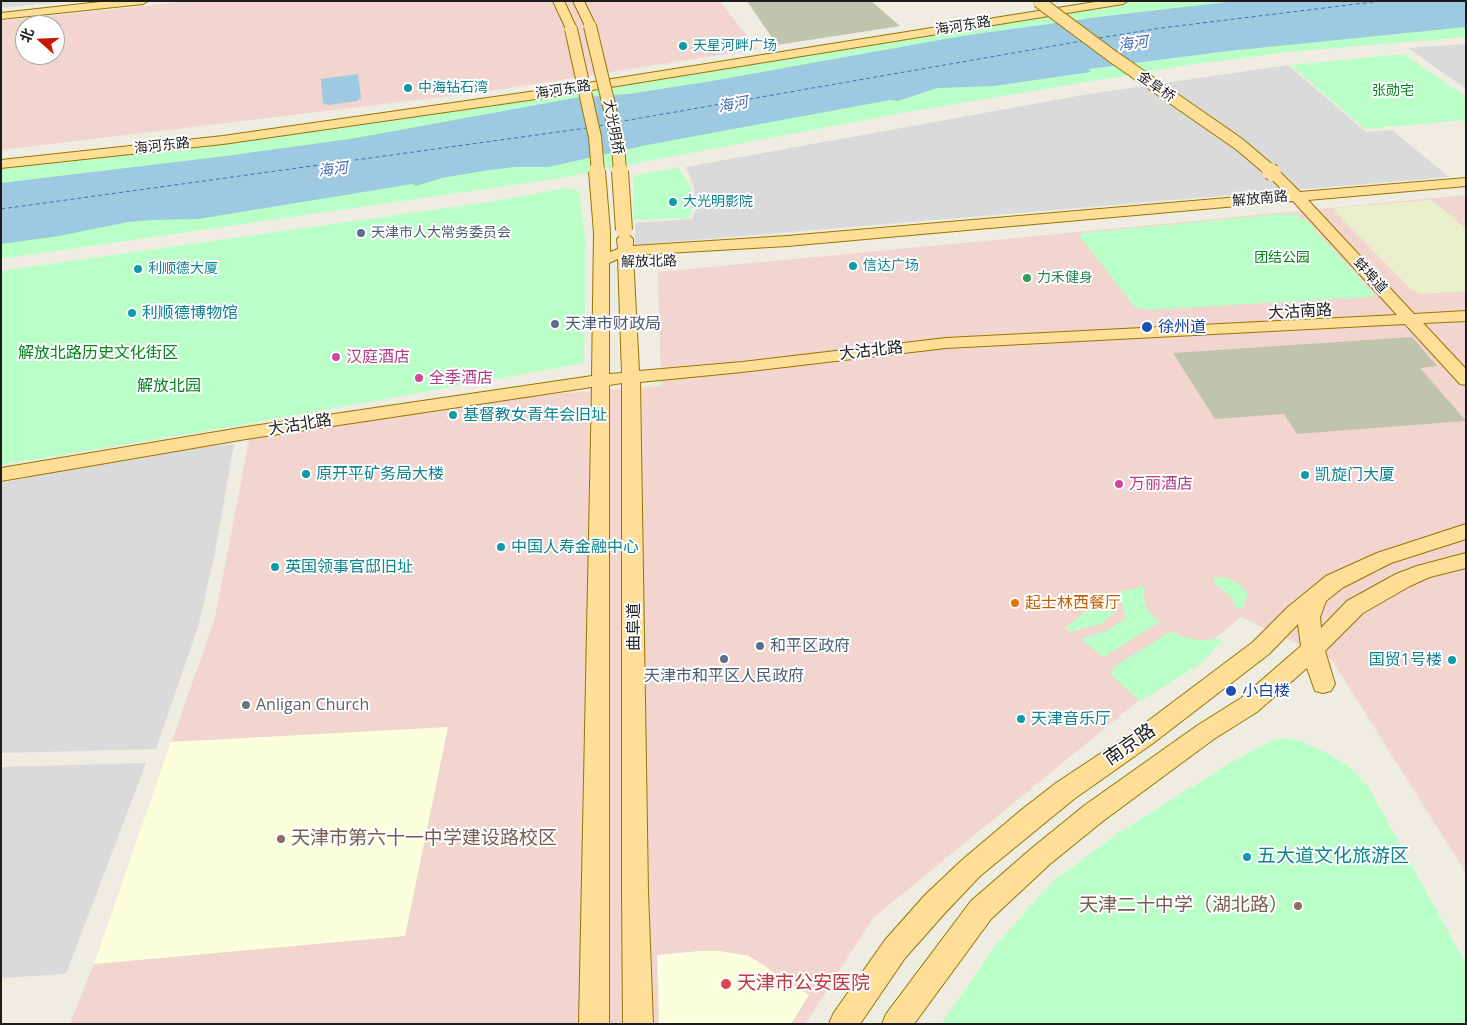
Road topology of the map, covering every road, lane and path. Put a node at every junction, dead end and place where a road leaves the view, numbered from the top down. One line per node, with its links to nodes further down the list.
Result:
1 (108, 1): 9 (main road)
2 (143, 1): 10 (main road)
3 (558, 1): 19 (main road, 大光明桥, bridge)
4 (578, 1): 17 (main road, 大光明桥, bridge)
5 (1038, 1): 13 (main road, 金阜桥, bridge)
6 (1049, 1): 13 (main road, 金阜桥)
7 (1098, 1): 11 (main road, 海河东路)
8 (1122, 1): 12 (main road, 海河东路)
9 (1, 12)
10 (1, 16)
11 (1, 158)
12 (1, 164)
13 (1277, 172): 15 (main road, 蚌埠道)
14 (1466, 182): 15 (main road, 解放南路)
15 (1302, 197): 16 (main road, 解放南路); 21 (main road, 蚌埠道); 21 (main road, 蚌埠道)
16 (1058, 222): 18 (main road, 解放北路)
17 (624, 230): 18 (main road, 曲阜道)
18 (627, 258): 19 (main road, 解放北路); 27 (main road, 曲阜道)
19 (602, 260): 28 (main road)
20 (1466, 304): 21 (main road, 大沽南路)
21 (1411, 312): 22 (main road, 大沽南路); 23 (main road, 大沽南路); 24 (main road, 大沽南路); 25 (main road, 蚌埠道); 26 (main road, 蚌埠道)
22 (1466, 316)
23 (1365, 321): 24 (main road, 大沽南路); 25 (main road)
24 (1139, 327): 27 (main road, 大沽北路)
25 (1428, 339): 29 (main road, 蚌埠道)
26 (1466, 362)
27 (631, 373): 28 (main road, 大沽北路); 37 (main road, 曲阜道)
28 (600, 380): 30 (main road, 大沽北路); 36 (main road)
29 (1466, 380)
30 (1, 476)
31 (1466, 531): 33 (main road, 南京路)
32 (1466, 560): 34 (main road, 南京路)
33 (1317, 595): 34 (main road); 38 (main road, 南京路)
34 (1312, 650): 35 (main road); 39 (main road, 南京路)
35 (1323, 684)
36 (594, 1024)
37 (638, 1024)
38 (843, 1024)
39 (896, 1024)

